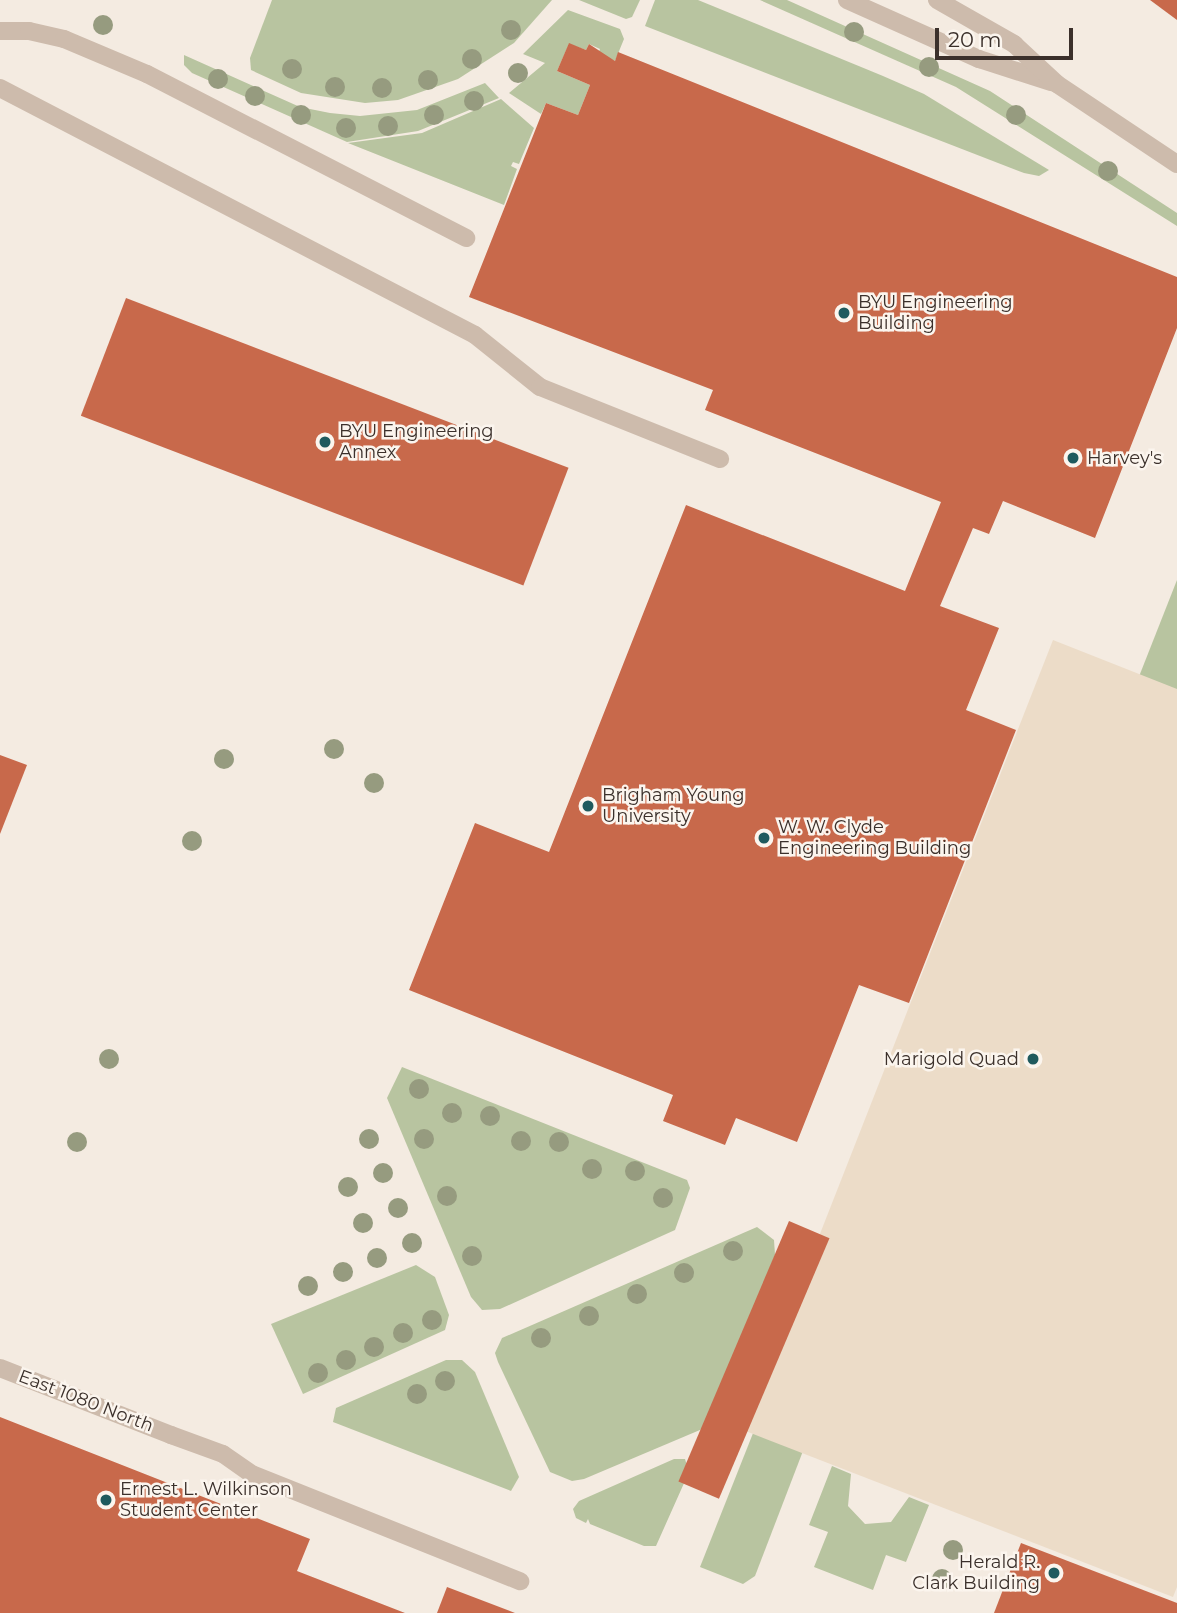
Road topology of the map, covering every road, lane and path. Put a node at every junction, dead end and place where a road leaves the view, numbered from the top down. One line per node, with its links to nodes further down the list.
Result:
1 (847, 0): 4 (street)
2 (937, 0): 4 (street)
3 (0, 31): 7 (street)
4 (1057, 85): 6 (street)
5 (0, 88): 8 (street)
6 (1177, 164)
7 (466, 238)
8 (720, 459)
9 (0, 1368): 10 (street, East 1080 North)
10 (520, 1581)

